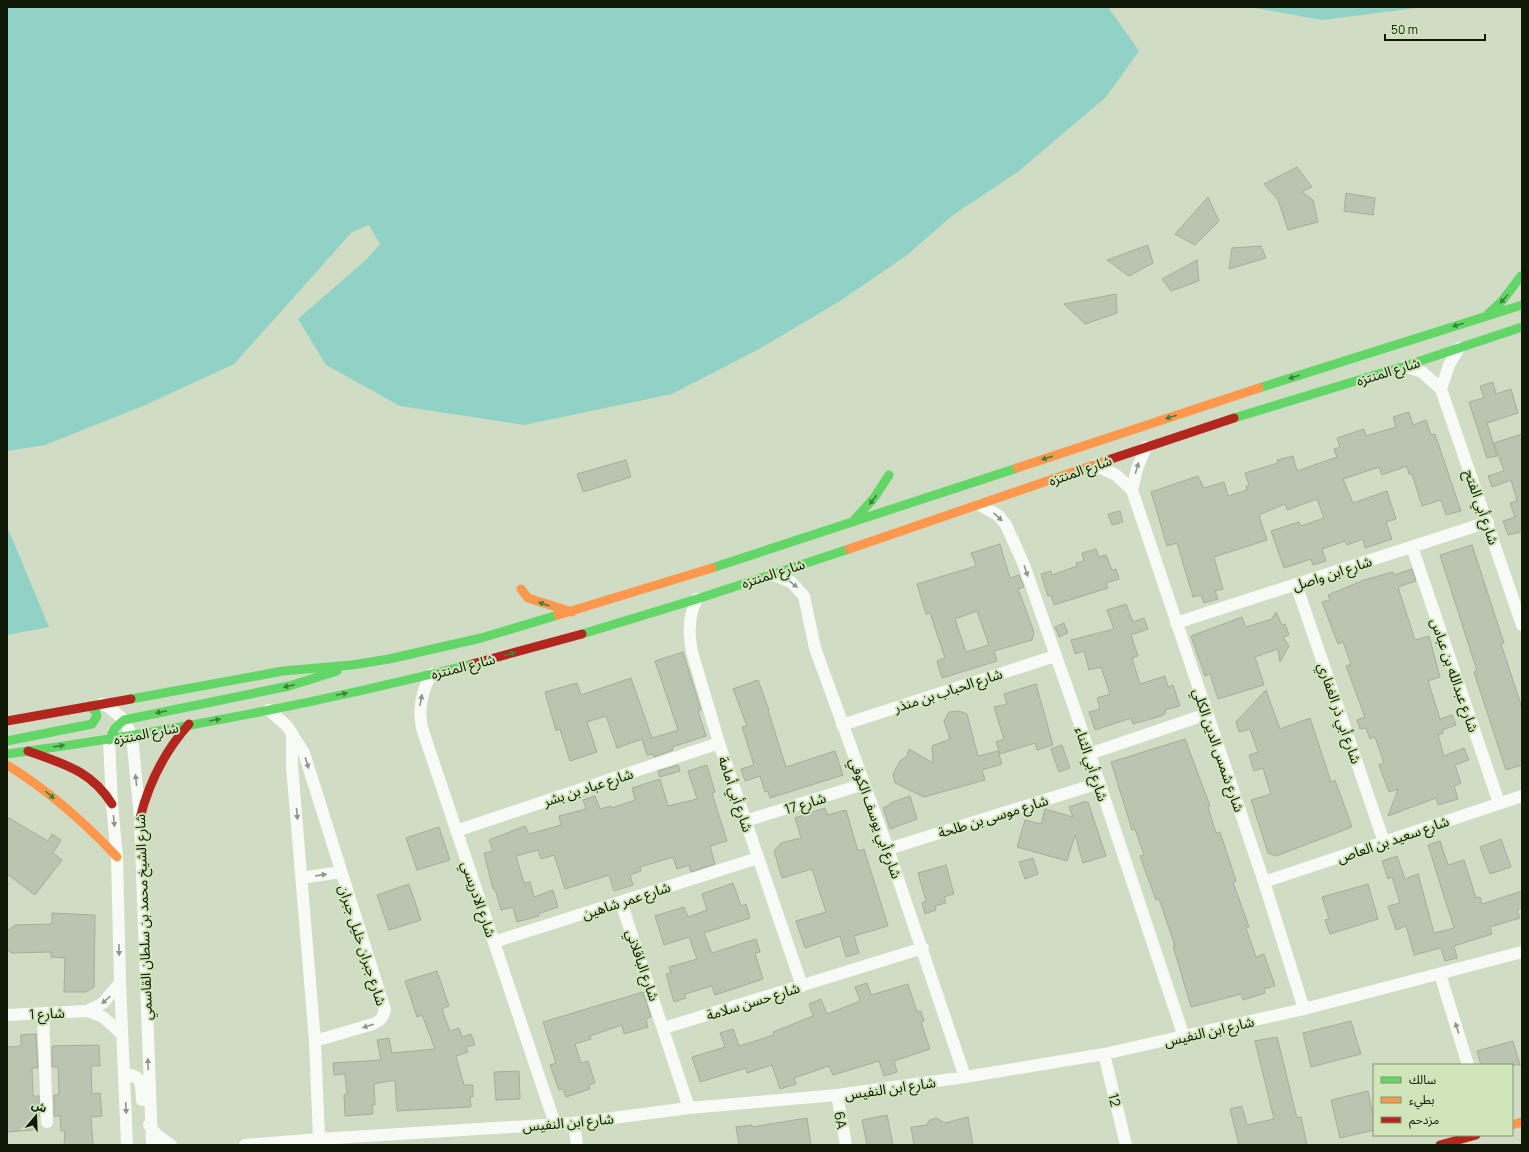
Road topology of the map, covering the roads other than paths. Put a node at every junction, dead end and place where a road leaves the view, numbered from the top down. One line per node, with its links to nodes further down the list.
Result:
1 (1521, 276): 3 (main road, one-way to 3)
2 (1522, 305): 3 (main road, شارع المنتزه)
3 (1483, 318): 5 (main road, شارع المنتزه, one-way to 5)
4 (1522, 327): 6 (main road, شارع المنتزه)
5 (1430, 333): 7 (main road); 8 (main road, شارع المنتزه)
6 (1459, 348): 7 (main road, شارع المنتزه); 11 (street)
7 (1406, 358): 11 (street, شارع أبي الفتح); 12 (main road, شارع المنتزه)
8 (1321, 368): 9 (main road); 18 (main road, شارع المنتزه, one-way to 18)
9 (1327, 376)
10 (1309, 385): 12 (main road)
11 (1441, 389): 19 (street, شارع أبي الفتح)
12 (1289, 400): 13 (main road, شارع المنتزه)
13 (1146, 447): 14 (main road, شارع المنتزه); 16 (street, one-way to 13)
14 (1095, 465): 16 (street, شارع شمس الدين الكلي); 17 (main road, شارع المنتزه)
15 (889, 475): 18 (main road, one-way to 18)
16 (1132, 490): 26 (street, شارع شمس الدين الكلي)
17 (980, 505): 21 (main road, شارع المنتزه); 28 (street, شارع أبي الثناء, one-way to 28)
18 (852, 521): 25 (main road, شارع المنتزه)
19 (1488, 522): 20 (street, شارع ابن واصل); 27 (street, شارع أبي الفتح)
20 (1412, 547): 22 (street, شارع ابن واصل); 51 (street, شارع عبدالله بن عباس)
21 (772, 574): 24 (main road, شارع المنتزه); 38 (street, شارع أبي يوسف الكوفي, one-way to 38)
22 (1296, 584): 26 (street, شارع ابن واصل); 56 (street, شارع أبي ذر الغفاري)
23 (521, 589): 25 (main road, one-way to 23)
24 (697, 598): 30 (main road, شارع المنتزه, one-way to 24); 43 (street, شارع أبي أمامة)
25 (572, 612): 29 (main road, شارع المنتزه)
26 (1176, 623): 34 (street, شارع شمس الدين الكلي)
27 (1522, 626)
28 (1055, 656): 38 (street, شارع الحباب بن منذر); 46 (street, شارع أبي الثناء)
29 (352, 665): 31 (main road, شارع المنتزه); 36 (main road, one-way to 36)
30 (432, 674): 33 (main road, شارع المنتزه, one-way to 30); 55 (street, شارع الادريسي, one-way to 30)
31 (102, 704): 32 (main road, شارع المنتزه); 36 (street, شارع الشيخ محمد بن سلطان القاسمي)
32 (90, 706): 35 (main road, شارع المنتزه); 42 (main road)
33 (269, 710): 37 (main road, شارع المنتزه, one-way to 33); 39 (street, شارع جبران خليل جبران)
34 (1206, 714): 46 (street); 62 (street, شارع شمس الدين الكلي)
35 (7, 720)
36 (124, 720): 40 (street, شارع الشيخ محمد بن سلطان القاسمي); 41 (main road)
37 (189, 724): 40 (main road, شارع المنتزه); 53 (main road)
38 (842, 725): 49 (street, شارع أبي يوسف الكوفي)
39 (292, 733): 60 (street, شارع جبران خليل جبران, one-way to 60); 61 (street, one-way to 61)
40 (132, 736): 41 (main road, شارع المنتزه); 53 (street, شارع الشيخ محمد بن سلطان القاسمي, one-way to 40)
41 (109, 740): 44 (main road, شارع المنتزه, one-way to 41); 52 (street, شارع الشيخ محمد بن سلطان القاسمي)
42 (7, 741)
43 (719, 743): 54 (street, شارع أبي أمامة); 55 (street, شارع عباد بن بشر)
44 (26, 751): 45 (main road, شارع المنتزه); 52 (main road)
45 (7, 754)
46 (1089, 754): 48 (street, شارع أبي الثناء)
47 (7, 764): 58 (main road, one-way to 58)
48 (1099, 783): 57 (street, شارع موسى بن طلحة); 76 (street, شارع أبي الثناء)
49 (864, 784): 54 (street, شارع 17); 57 (street, شارع أبي يوسف الكوفي)
50 (1522, 796): 51 (street, شارع سعيد بن العاص)
51 (1499, 803): 56 (street, شارع سعيد بن العاص)
52 (112, 804): 58 (street, شارع الشيخ محمد بن سلطان القاسمي, one-way to 58)
53 (140, 818): 87 (street, شارع الشيخ محمد بن سلطان القاسمي, one-way to 53)
54 (745, 821): 59 (street, شارع أبي أمامة)
55 (456, 831): 64 (street, شارع الادريسي)
56 (1384, 842): 62 (street, شارع سعيد بن العاص)
57 (888, 848): 65 (street, شارع أبي يوسف الكوفي)
58 (117, 857): 68 (street, شارع الشيخ محمد بن سلطان القاسمي, one-way to 68)
59 (758, 858): 63 (street, شارع عمر شاهين); 69 (street, شارع أبي أمامة)
60 (340, 872): 61 (street, شارع جبران خليل جبران, one-way to 60); 77 (street, شارع جبران خليل جبران, one-way to 77)
61 (302, 878): 77 (street)
62 (1264, 882): 70 (street, شارع شمس الدين الكلي)
63 (621, 902): 64 (street, شارع عمر شاهين); 74 (street, شارع الباقلاني)
64 (494, 942): 86 (street, شارع الادريسي)
65 (923, 948): 69 (street, شارع حسن سلامة); 80 (street, شارع أبي يوسف الكوفي)
66 (1522, 952): 67 (street, شارع ابن النفيس)
67 (1440, 974): 70 (street, شارع ابن النفيس); 79 (street, one-way to 67)
68 (120, 983): 71 (street, شارع 1, one-way to 71); 75 (street, شارع الشيخ محمد بن سلطان القاسمي)
69 (802, 986): 74 (street, شارع حسن سلامة)
70 (1304, 1009): 76 (street, شارع ابن النفيس)
71 (87, 1011): 72 (street, شارع 1); 75 (street, شارع 1)
72 (43, 1014): 73 (street, شارع 1); 84 (street)
73 (7, 1015)
74 (664, 1028): 83 (street)
75 (122, 1034): 81 (street, شارع الشيخ محمد بن سلطان القاسمي)
76 (1184, 1036): 78 (street, شارع ابن النفيس)
77 (315, 1041): 89 (street)
78 (1104, 1054): 80 (street, شارع ابن النفيس); 97 (street, 12)
79 (1468, 1064)
80 (965, 1077): 82 (street, شارع ابن النفيس)
81 (124, 1080): 87 (street); 91 (street, شارع الشيخ محمد بن سلطان القاسمي, one-way to 91)
82 (836, 1095): 83 (street, شارع ابن النفيس); 96 (street, 6A)
83 (690, 1108): 85 (street, شارع ابن النفيس)
84 (47, 1122)
85 (574, 1123): 86 (street, شارع ابن النفيس); 95 (street)
86 (555, 1124): 90 (street, شارع ابن النفيس)
87 (151, 1128): 92 (street, شارع الشيخ محمد بن سلطان القاسمي); 93 (street)
88 (1472, 1136): 98 (main road)
89 (319, 1139): 90 (street, شارع ابن النفيس); 94 (street, شارع ابن النفيس)
90 (383, 1140)
91 (127, 1145)
92 (152, 1145)
93 (171, 1145)
94 (245, 1145)
95 (577, 1145)
96 (846, 1145)
97 (1126, 1145)
98 (1440, 1145)

